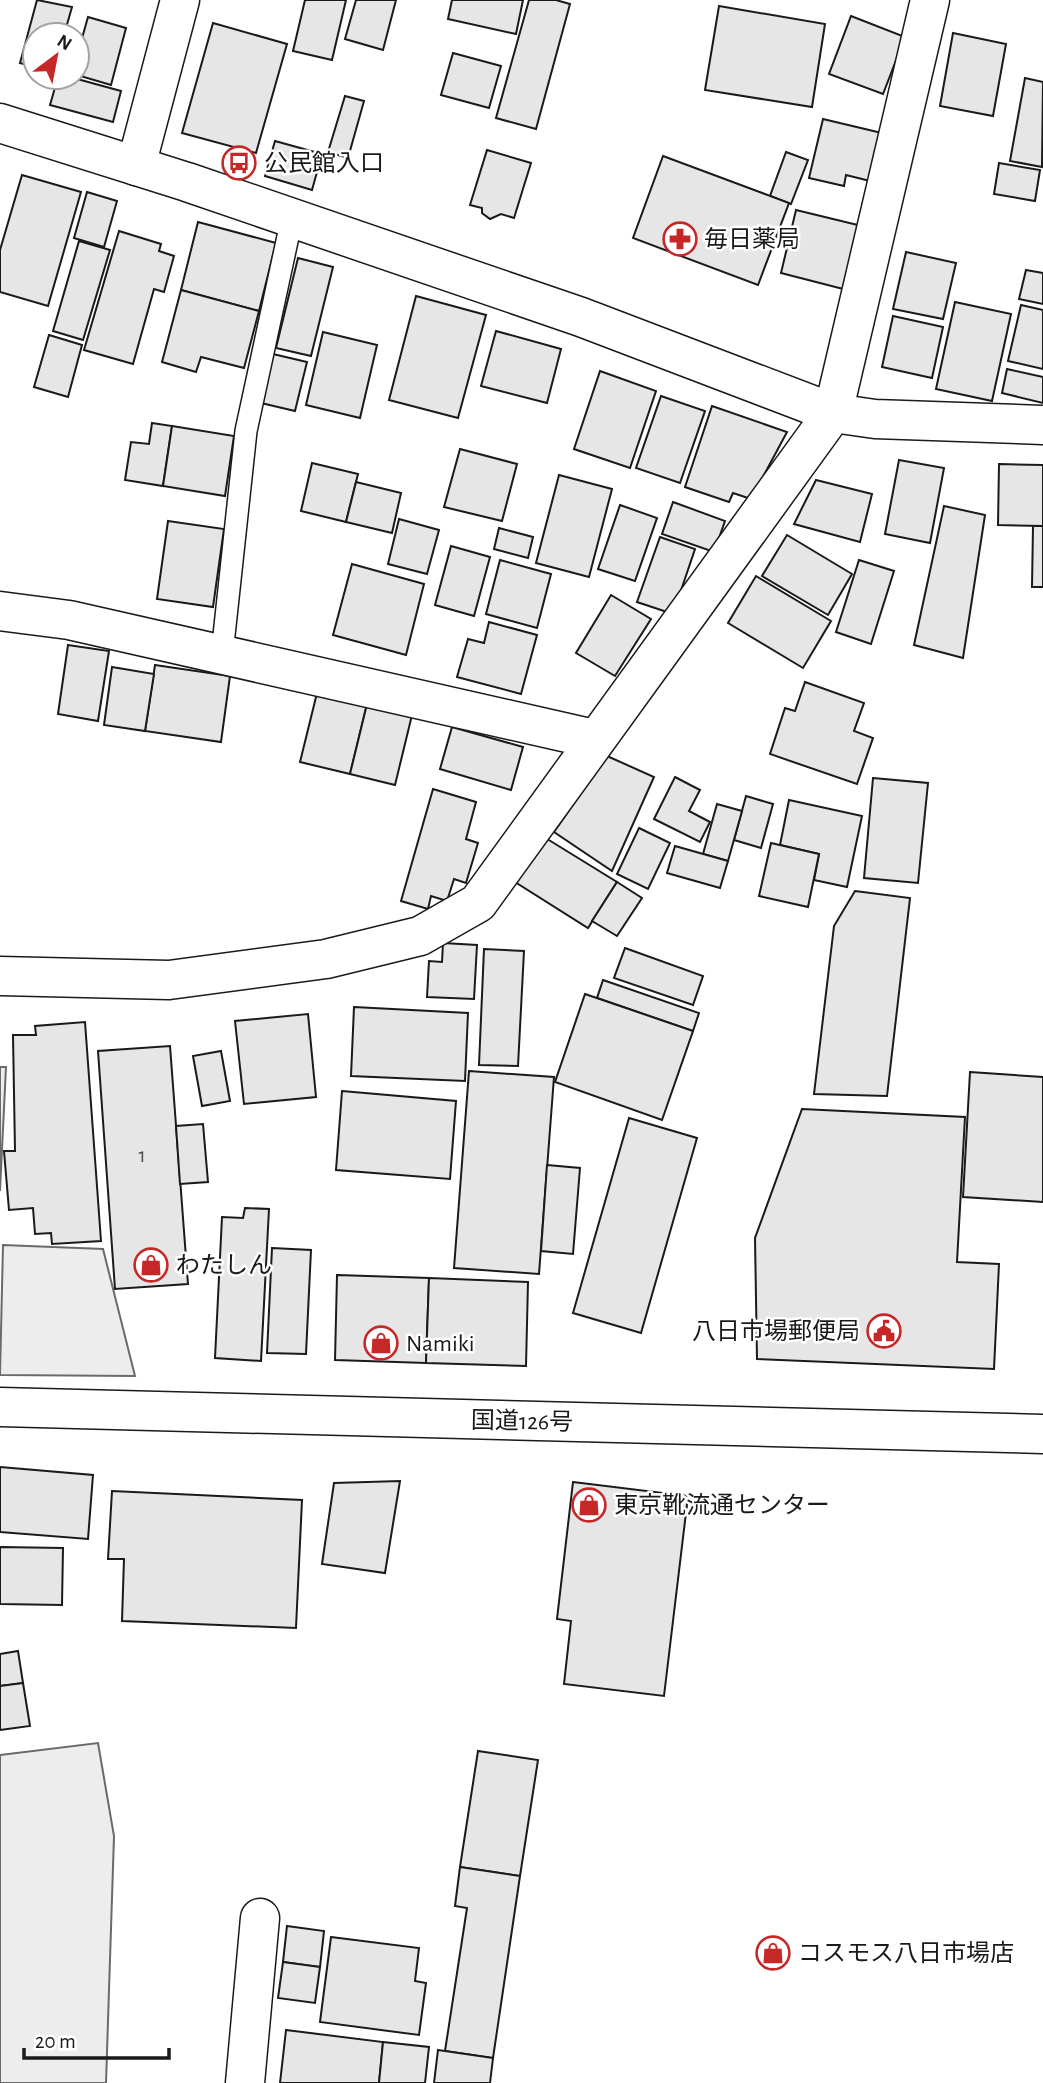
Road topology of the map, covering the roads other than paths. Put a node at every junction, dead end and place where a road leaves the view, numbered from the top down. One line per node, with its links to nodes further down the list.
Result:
1 (180, 0): 4 (main road)
2 (930, 0): 6 (main road)
3 (0, 123): 4 (main road)
4 (136, 166): 5 (main road)
5 (292, 218): 6 (main road); 9 (lane)
6 (833, 413): 7 (main road); 10 (main road)
7 (1043, 425)
8 (0, 611): 9 (main road)
9 (222, 654): 10 (main road)
10 (594, 739): 11 (main road)
11 (0, 976)
12 (0, 1407): 13 (main road, 国道126号)
13 (1043, 1434)
14 (260, 1918): 15 (main road)
15 (245, 2083)

